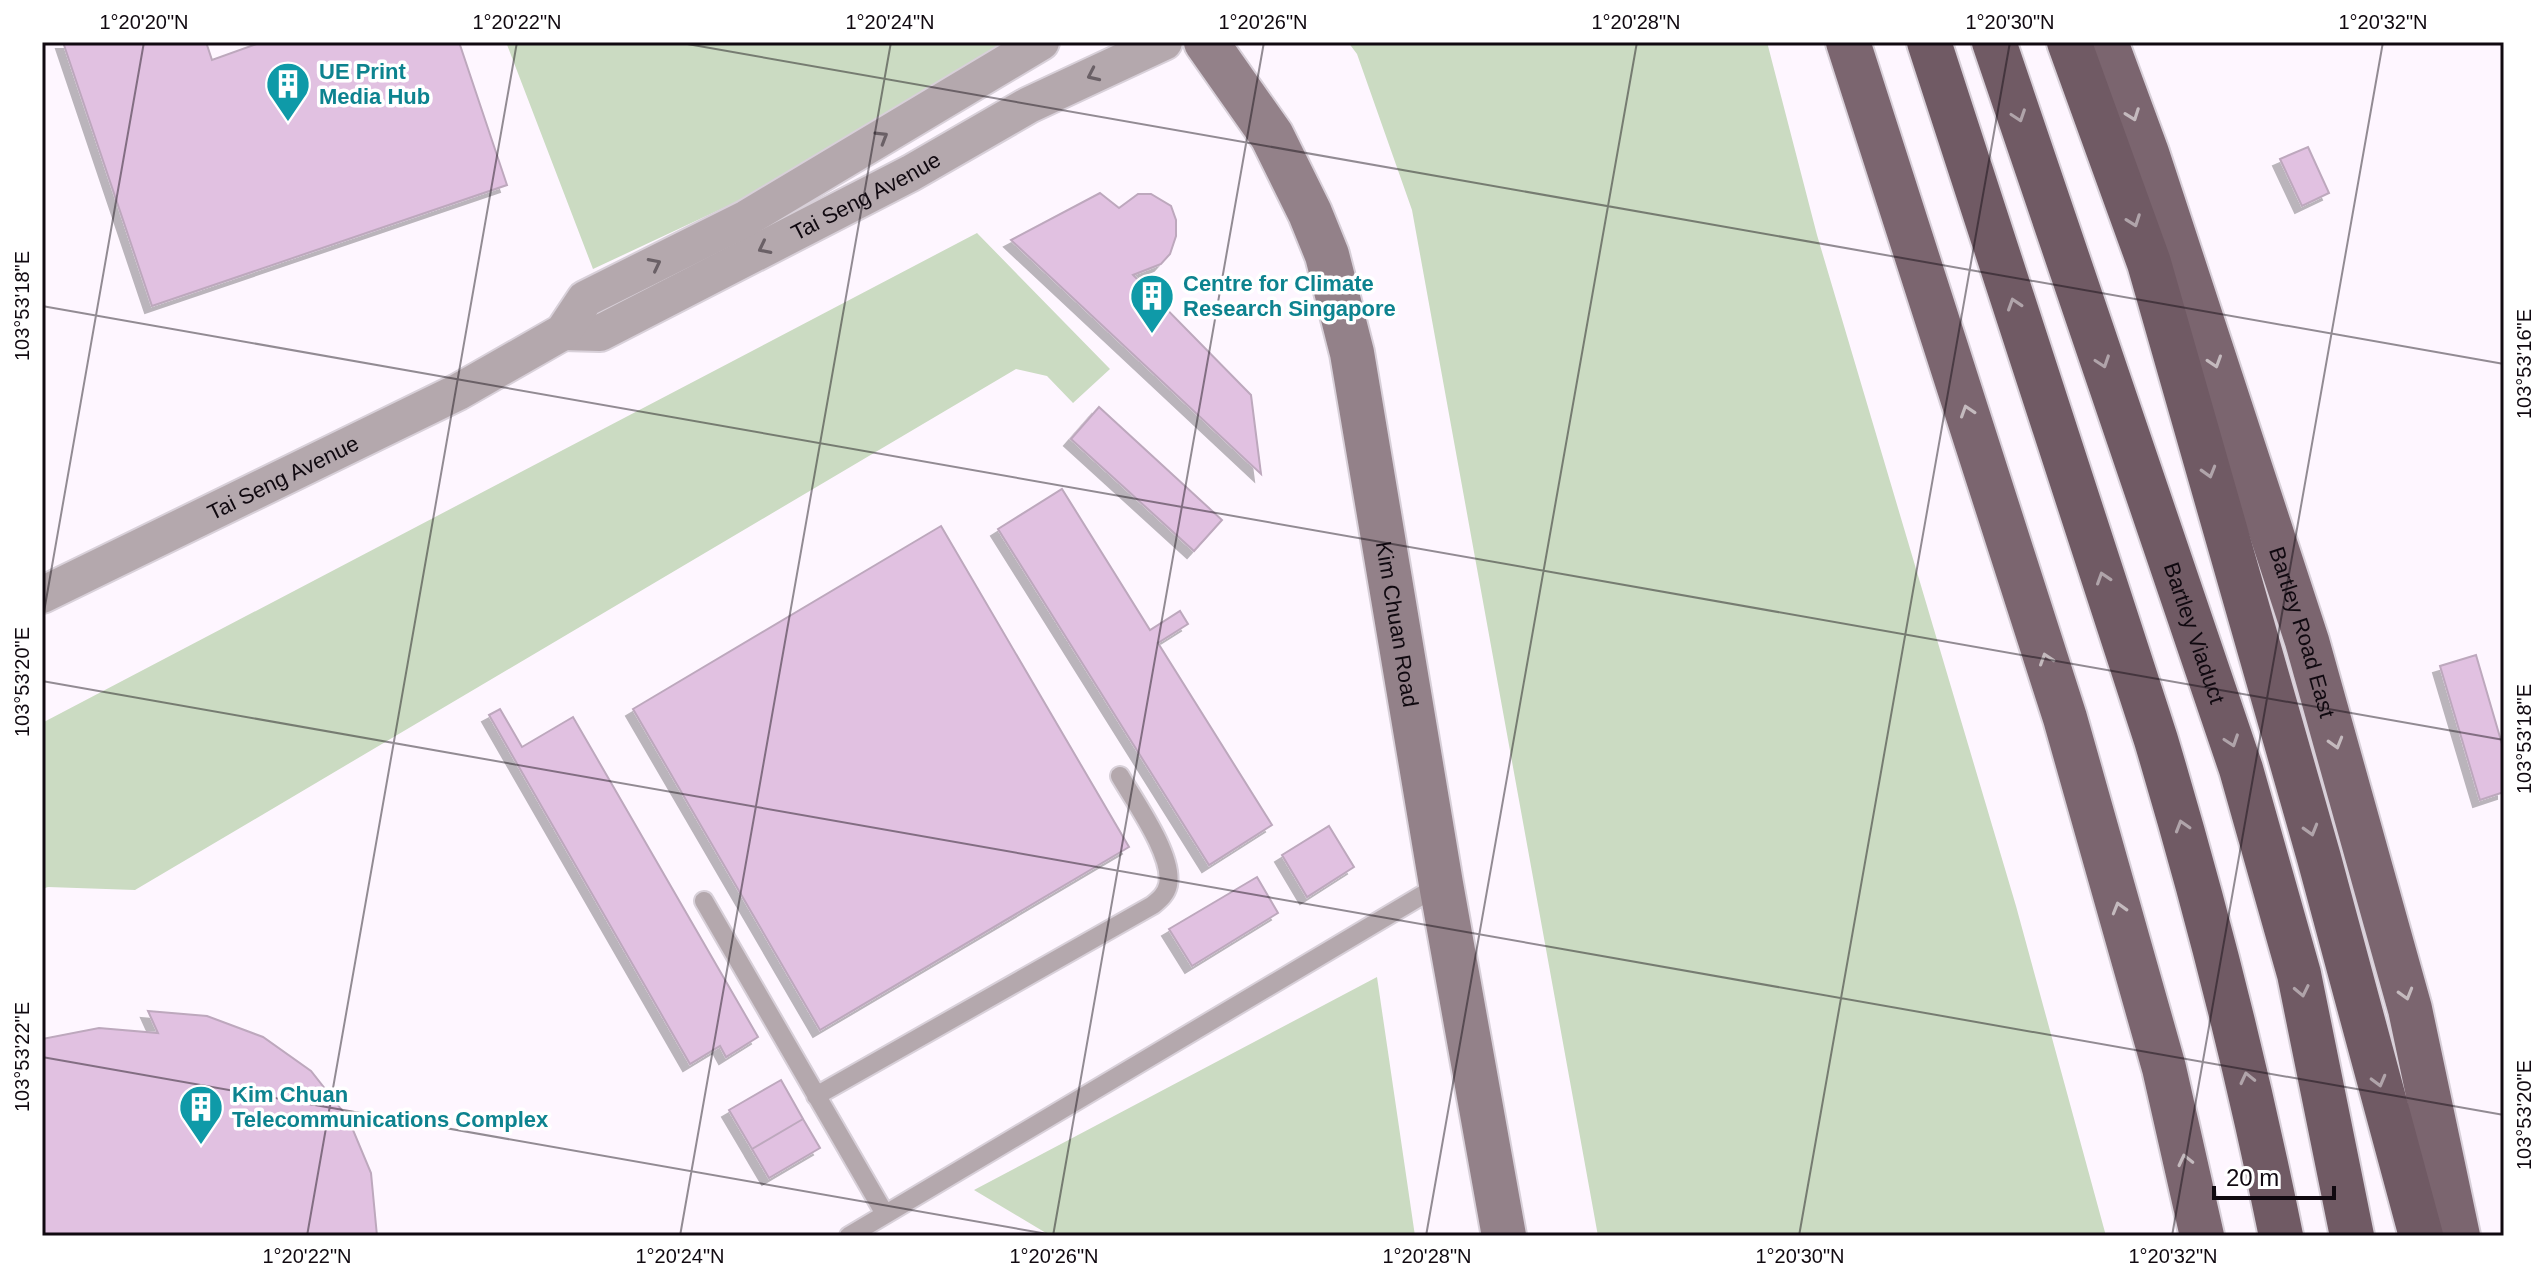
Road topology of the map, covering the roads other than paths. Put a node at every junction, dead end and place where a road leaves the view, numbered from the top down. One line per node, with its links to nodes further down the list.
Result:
1 (1041, 42): 9 (street, Tai Seng Avenue, one-way to 1)
2 (1164, 42): 9 (street, Tai Seng Avenue, one-way to 9)
3 (1206, 42): 12 (main road, Kim Chuan Road)
4 (1848, 42): 18 (main road, one-way to 4)
5 (1929, 42): 19 (highway, one-way to 5)
6 (1994, 42): 20 (highway, Bartley Viaduct, one-way to 20)
7 (2069, 42): 21 (highway, one-way to 21)
8 (2106, 42): 22 (main road, Bartley Road East, one-way to 22)
9 (563, 332): 10 (street, Tai Seng Avenue)
10 (42, 595)
11 (1120, 776): 14 (lane)
12 (1441, 884): 15 (lane); 17 (main road, Kim Chuan Road)
13 (704, 901): 14 (lane)
14 (816, 1096): 15 (lane)
15 (885, 1214): 16 (lane)
16 (849, 1236)
17 (1504, 1236)
18 (2202, 1236)
19 (2281, 1236)
20 (2352, 1236)
21 (2421, 1236)
22 (2458, 1236)

